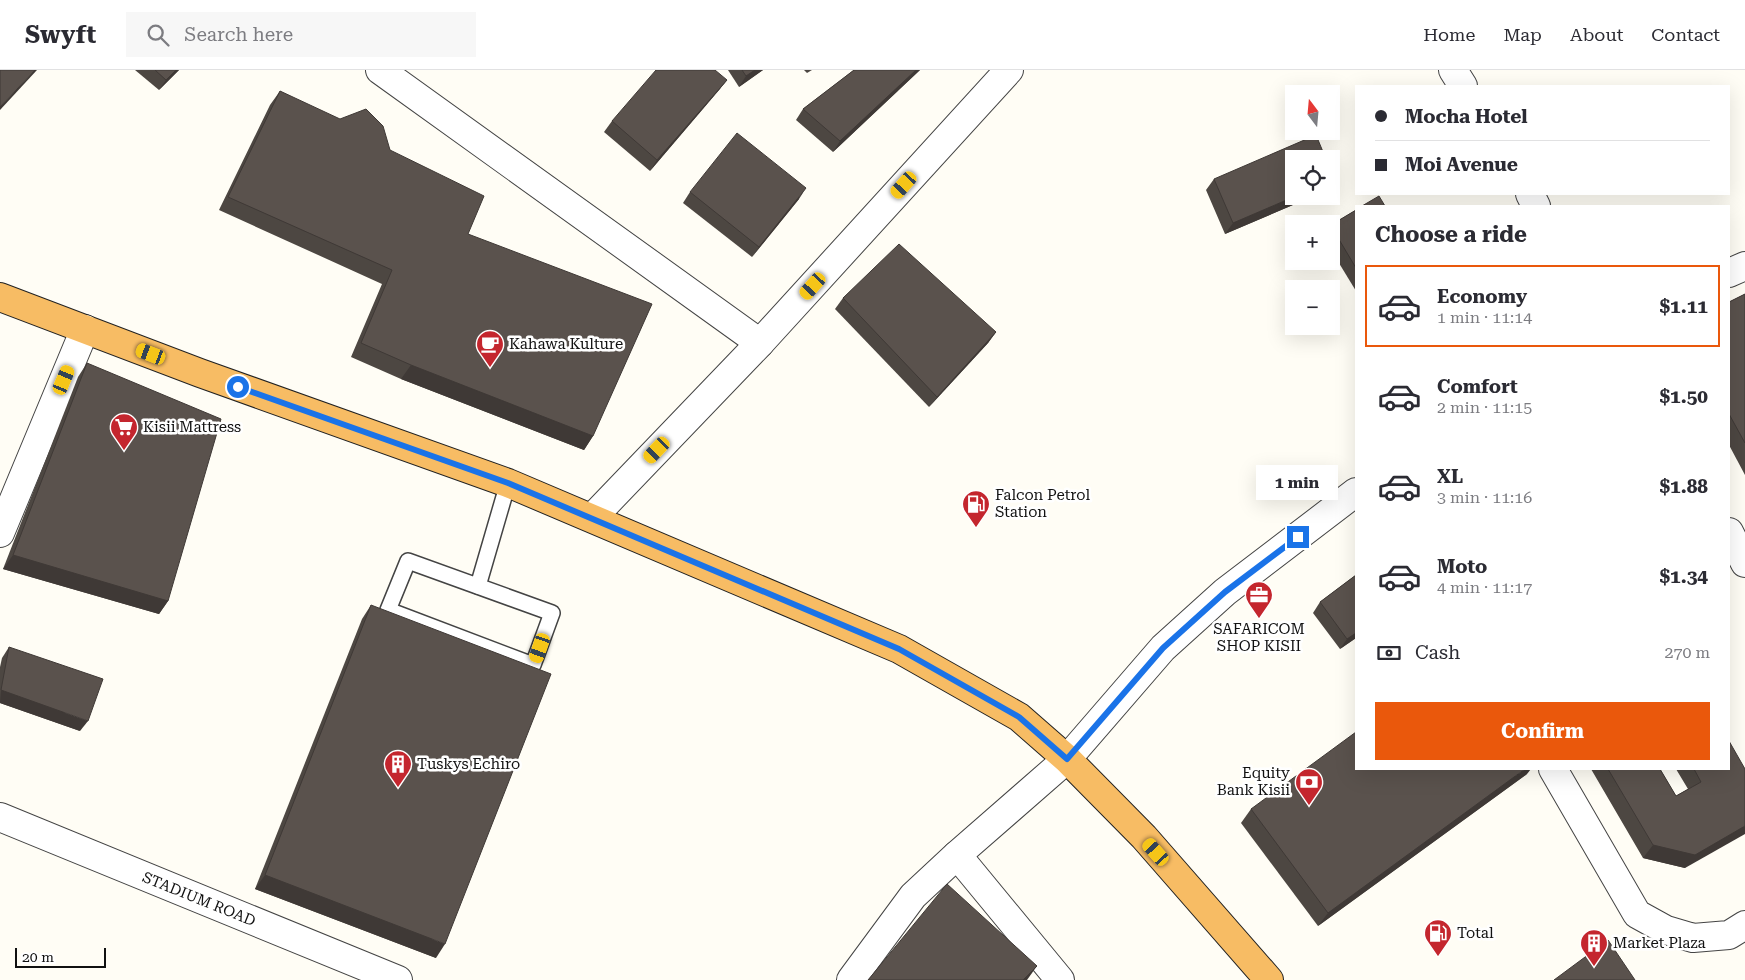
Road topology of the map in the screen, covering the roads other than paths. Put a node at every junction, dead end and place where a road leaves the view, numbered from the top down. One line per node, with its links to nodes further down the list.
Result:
1 (380, 70): 9 (street)
2 (1009, 70): 9 (street)
3 (1453, 70): 4 (street)
4 (1462, 85)
5 (1745, 266): 6 (street)
6 (1730, 273)
7 (0, 297): 8 (highway)
8 (85, 329): 10 (highway); 13 (street)
9 (760, 343): 12 (street)
10 (508, 483): 12 (highway); 16 (lane)
11 (1355, 493): 17 (street)
12 (592, 517): 17 (highway)
13 (0, 533)
14 (1730, 534): 15 (street)
15 (1745, 563)
16 (478, 586): 16 (lane)
17 (1067, 759): 20 (street); 25 (highway)
18 (1554, 770): 21 (street)
19 (0, 817): 22 (street, STADIUM ROAD)
20 (957, 855): 23 (street); 24 (street)
21 (1745, 926)
22 (398, 980)
23 (851, 980)
24 (1060, 980)
25 (1269, 980)

